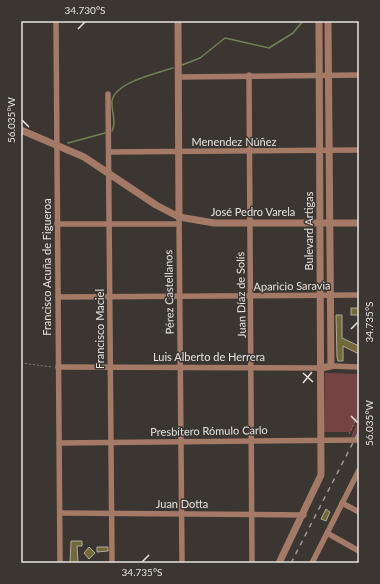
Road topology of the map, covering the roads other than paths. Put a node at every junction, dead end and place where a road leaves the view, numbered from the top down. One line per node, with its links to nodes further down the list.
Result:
1 (56, 21): 12 (street, Francisco Acuña de Figueroa)
2 (178, 21): 9 (street, Pérez Castellanos)
3 (319, 21): 6 (street, Bulevard Artigas)
4 (328, 21): 7 (street, Bulevard Artigas)
5 (249, 75): 6 (street); 9 (street); 18 (street, Juan Díaz de Solís)
6 (319, 75): 7 (street); 15 (street, Bulevard Artigas)
7 (329, 75): 8 (street); 13 (street, Bulevard Artigas)
8 (359, 75)
9 (179, 77): 17 (street, Pérez Castellanos)
10 (108, 94): 16 (street, Francisco Maciel)
11 (21, 130): 12 (street, José Pedro Varela)
12 (56, 144): 19 (street, José Pedro Varela); 27 (street, Francisco Acuña de Figueroa)
13 (329, 150): 14 (street, Menendez Núñez); 15 (street, Menendez Núñez); 21 (street, Bulevard Artigas)
14 (359, 150)
15 (320, 151): 18 (street, Menendez Núñez); 20 (street, Bulevard Artigas)
16 (109, 152): 17 (street, Menendez Núñez); 19 (street, Francisco Maciel)
17 (179, 152): 18 (street, Menendez Núñez); 22 (street, Pérez Castellanos)
18 (249, 152): 26 (street, Juan Díaz de Solís)
19 (109, 172): 22 (street, José Pedro Varela); 28 (street, Francisco Maciel)
20 (321, 201): 21 (street); 23 (street, Bulevard Artigas)
21 (330, 201): 24 (street, Bulevard Artigas)
22 (179, 221): 26 (street, José Pedro Varela); 28 (street); 37 (street, Pérez Castellanos)
23 (320, 222): 24 (street, José Pedro Varela); 26 (street, José Pedro Varela); 29 (street, Bulevard Artigas)
24 (330, 222): 25 (street, José Pedro Varela); 30 (street, Bulevard Artigas)
25 (359, 222)
26 (250, 223): 33 (street, Juan Díaz de Solís)
27 (57, 224): 28 (street); 35 (street, Francisco Acuña de Figueroa)
28 (110, 224): 36 (street, Francisco Maciel)
29 (320, 242): 30 (street); 34 (street, Bulevard Artigas)
30 (330, 242): 31 (street, Bulevard Artigas)
31 (331, 295): 32 (street, Aparicio Saravia); 34 (street, Aparicio Saravia); 38 (street, Bulevard Artigas)
32 (359, 295)
33 (251, 296): 34 (street, Aparicio Saravia); 37 (street, Aparicio Saravia); 43 (street, Juan Díaz de Solís)
34 (320, 296): 44 (street, Bulevard Artigas)
35 (58, 297): 36 (street, Aparicio Saravia); 39 (street, Francisco Acuña de Figueroa)
36 (110, 297): 37 (street, Aparicio Saravia); 42 (street, Francisco Maciel)
37 (180, 297): 40 (street, Pérez Castellanos)
38 (332, 366): 41 (street, Luis Alberto de Herrera); 44 (street, Luis Alberto de Herrera)
39 (58, 367): 42 (street, Luis Alberto de Herrera); 49 (street, Francisco Acuña de Figueroa)
40 (181, 367): 42 (street, Luis Alberto de Herrera); 43 (street, Luis Alberto de Herrera); 48 (street, Pérez Castellanos)
41 (359, 367)
42 (110, 368): 50 (street, Francisco Maciel)
43 (251, 368): 44 (street, Luis Alberto de Herrera); 45 (street, Juan Díaz de Solís)
44 (321, 368): 47 (street, Bulevard Artigas)
45 (252, 440): 47 (street, Presbítero Rómulo Carlo); 48 (street, Presbítero Rómulo Carlo); 56 (street, Juan Díaz de Solís)
46 (359, 440): 47 (street, Presbítero Rómulo Carlo)
47 (322, 441): 58 (street, Bulevard Artigas)
48 (181, 442): 50 (street, Presbítero Rómulo Carlo); 55 (street, Pérez Castellanos)
49 (59, 443): 50 (street, Presbítero Rómulo Carlo); 54 (street, Francisco Acuña de Figueroa)
50 (110, 443): 57 (street, Francisco Maciel)
51 (359, 470): 52 (street)
52 (342, 503): 53 (street); 59 (street)
53 (359, 512)
54 (60, 513): 57 (street, Juan Dotta); 61 (street, Francisco Acuña de Figueroa)
55 (182, 514): 56 (street, Juan Dotta); 57 (street, Juan Dotta); 63 (street, Pérez Castellanos)
56 (251, 514): 58 (street, Juan Dotta); 64 (street, Juan Díaz de Solís)
57 (112, 515): 62 (street, Francisco Maciel)
58 (304, 515): 65 (street, Bulevard Artigas)
59 (327, 533): 60 (street); 66 (street)
60 (359, 551)
61 (60, 563)
62 (112, 563)
63 (182, 563)
64 (252, 563)
65 (279, 563)
66 (312, 563)

